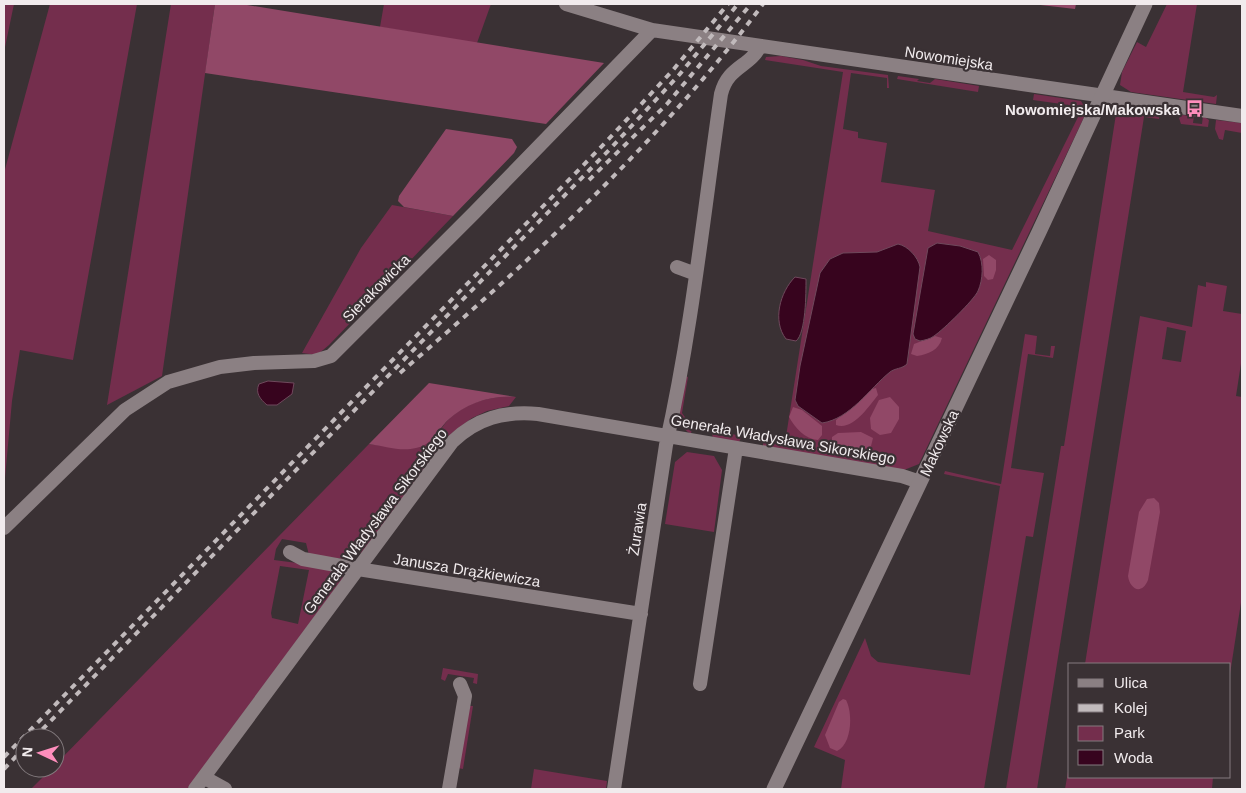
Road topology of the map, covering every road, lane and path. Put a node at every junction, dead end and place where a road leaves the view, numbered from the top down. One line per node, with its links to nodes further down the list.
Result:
1 (566, 4): 3 (street)
2 (1145, 4): 5 (street, Makowska)
3 (652, 30): 4 (street, Nowomiejska); 12 (street, Sierakowicka)
4 (760, 46): 5 (street, Nowomiejska); 8 (street, Żurawia)
5 (1103, 96): 6 (street, Nowomiejska); 11 (street, Makowska)
6 (1242, 116)
7 (677, 267): 8 (street)
8 (696, 274): 9 (street, Żurawia)
9 (668, 436): 10 (street, Generała Władysława Sikorskiego); 14 (street, Generała Władysława Sikorskiego); 15 (street, Żurawia)
10 (736, 448): 11 (street, Generała Władysława Sikorskiego); 17 (street)
11 (920, 482): 23 (street, Makowska)
12 (4, 528)
13 (290, 552): 14 (street, Janusza Drążkiewicza)
14 (358, 569): 15 (street, Janusza Drążkiewicza); 18 (street, Generała Władysława Sikorskiego)
15 (641, 614): 22 (street, Żurawia)
16 (460, 684): 21 (street)
17 (700, 684)
18 (205, 778): 19 (street, Generała Władysława Sikorskiego); 20 (street)
19 (195, 789)
20 (225, 789)
21 (449, 789)
22 (614, 789)
23 (774, 789)

